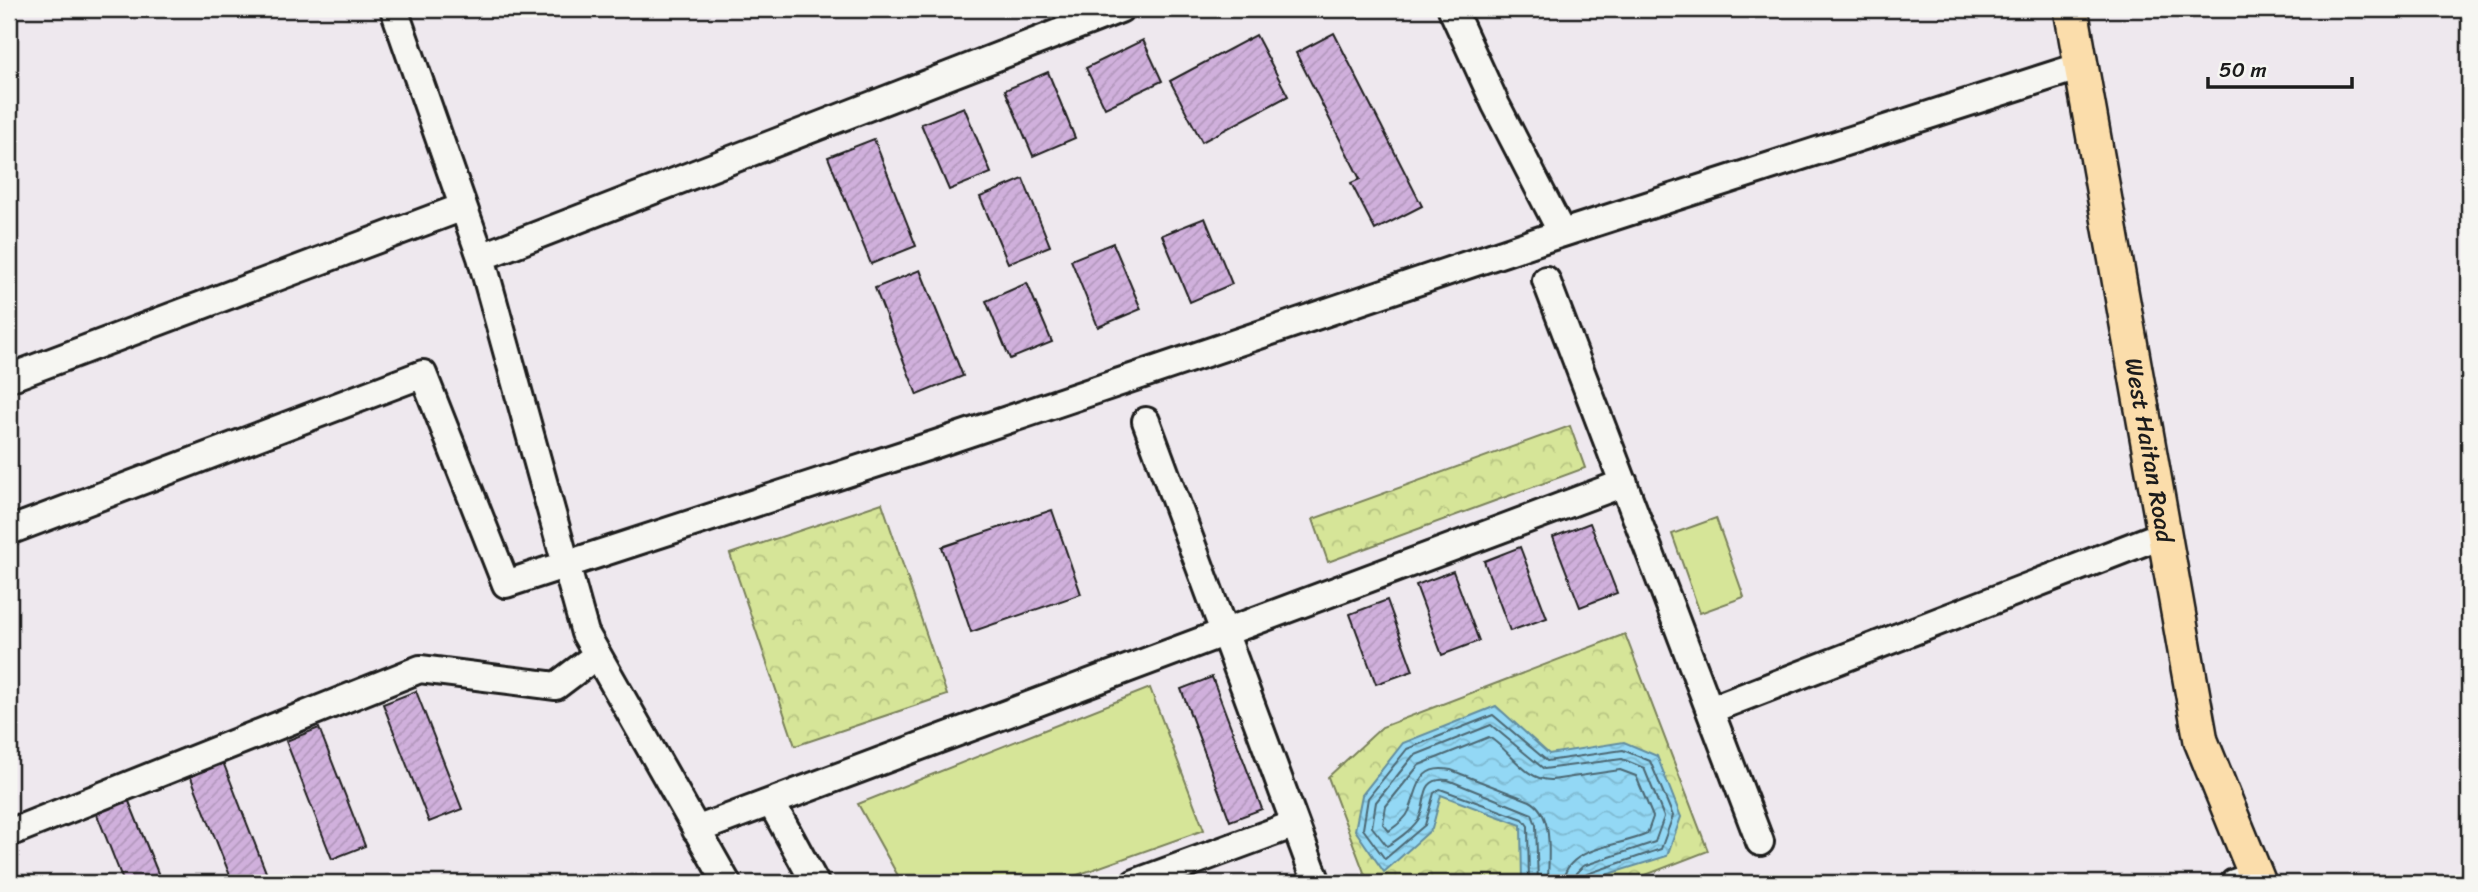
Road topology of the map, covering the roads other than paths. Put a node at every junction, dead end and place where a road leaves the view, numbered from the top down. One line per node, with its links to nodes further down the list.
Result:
1 (394, 9): 6 (street)
2 (1120, 9): 8 (street)
3 (1452, 9): 7 (street)
4 (2071, 9): 5 (main road, West Haitan Road)
5 (2081, 66): 7 (street); 14 (main road, West Haitan Road)
6 (463, 207): 8 (street); 10 (street)
7 (1562, 233): 15 (street)
8 (481, 257): 15 (street)
9 (1546, 280): 12 (street)
10 (9, 378)
11 (1146, 421): 16 (street)
12 (1624, 483): 16 (street); 18 (street)
13 (9, 531): 15 (street)
14 (2164, 534): 18 (street); 24 (main road, West Haitan Road)
15 (564, 564): 17 (street)
16 (1224, 633): 19 (street); 20 (street)
17 (597, 655): 21 (street); 22 (street)
18 (1710, 710): 23 (street)
19 (771, 802): 21 (street); 26 (street)
20 (1295, 824): 27 (street); 28 (street)
21 (696, 830): 25 (street)
22 (9, 833)
23 (1760, 842)
24 (2250, 881)
25 (727, 883)
26 (815, 883)
27 (1135, 883)
28 (1317, 883)

